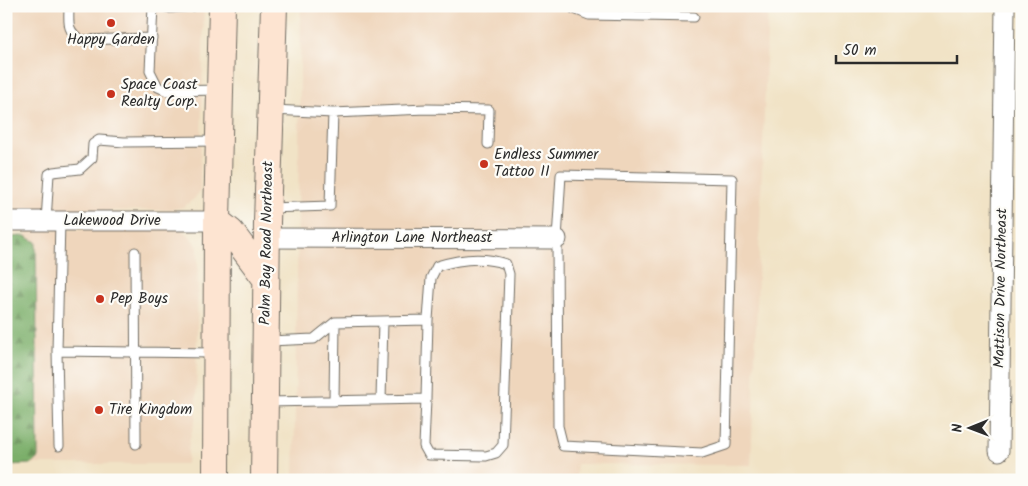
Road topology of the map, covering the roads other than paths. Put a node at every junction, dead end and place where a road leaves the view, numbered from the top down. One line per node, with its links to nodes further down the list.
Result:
1 (69, 6): 10 (lane)
2 (153, 6): 10 (lane)
3 (163, 6): 4 (lane)
4 (194, 6)
5 (222, 6): 11 (main road)
6 (274, 6): 12 (main road, Palm Bay Road Northeast)
7 (572, 6): 9 (lane)
8 (1005, 6): 38 (street, Mattison Drive Northeast)
9 (694, 16)
10 (152, 38): 11 (lane)
11 (219, 90): 14 (main road)
12 (270, 110): 13 (lane); 17 (main road, Palm Bay Road Northeast)
13 (333, 113): 15 (lane); 17 (lane)
14 (218, 141): 16 (main road); 20 (lane)
15 (488, 144)
16 (218, 192): 18 (main road); 21 (main road)
17 (267, 208): 21 (main road, Palm Bay Road Northeast)
18 (217, 220): 20 (street, Lakewood Drive); 24 (main road); 31 (main road)
19 (6, 221): 20 (street, Lakewood Drive)
20 (53, 221): 29 (lane)
21 (266, 238): 22 (street, Arlington Lane Northeast); 24 (main road, Palm Bay Road Northeast)
22 (557, 238): 22 (lane)
23 (135, 252): 30 (lane)
24 (266, 279): 28 (main road, Palm Bay Road Northeast)
25 (428, 320): 26 (lane); 32 (lane); 32 (lane)
26 (383, 321): 27 (lane); 33 (lane)
27 (335, 322): 28 (lane); 34 (lane)
28 (266, 341): 35 (main road, Palm Bay Road Northeast)
29 (57, 351): 30 (lane); 37 (lane)
30 (134, 352): 31 (lane); 36 (lane)
31 (216, 353): 39 (main road)
32 (426, 399): 33 (lane)
33 (381, 400): 34 (lane)
34 (334, 401): 35 (lane)
35 (265, 402): 40 (main road, Palm Bay Road Northeast)
36 (136, 444)
37 (59, 446)
38 (999, 451)
39 (216, 480)
40 (264, 480)

